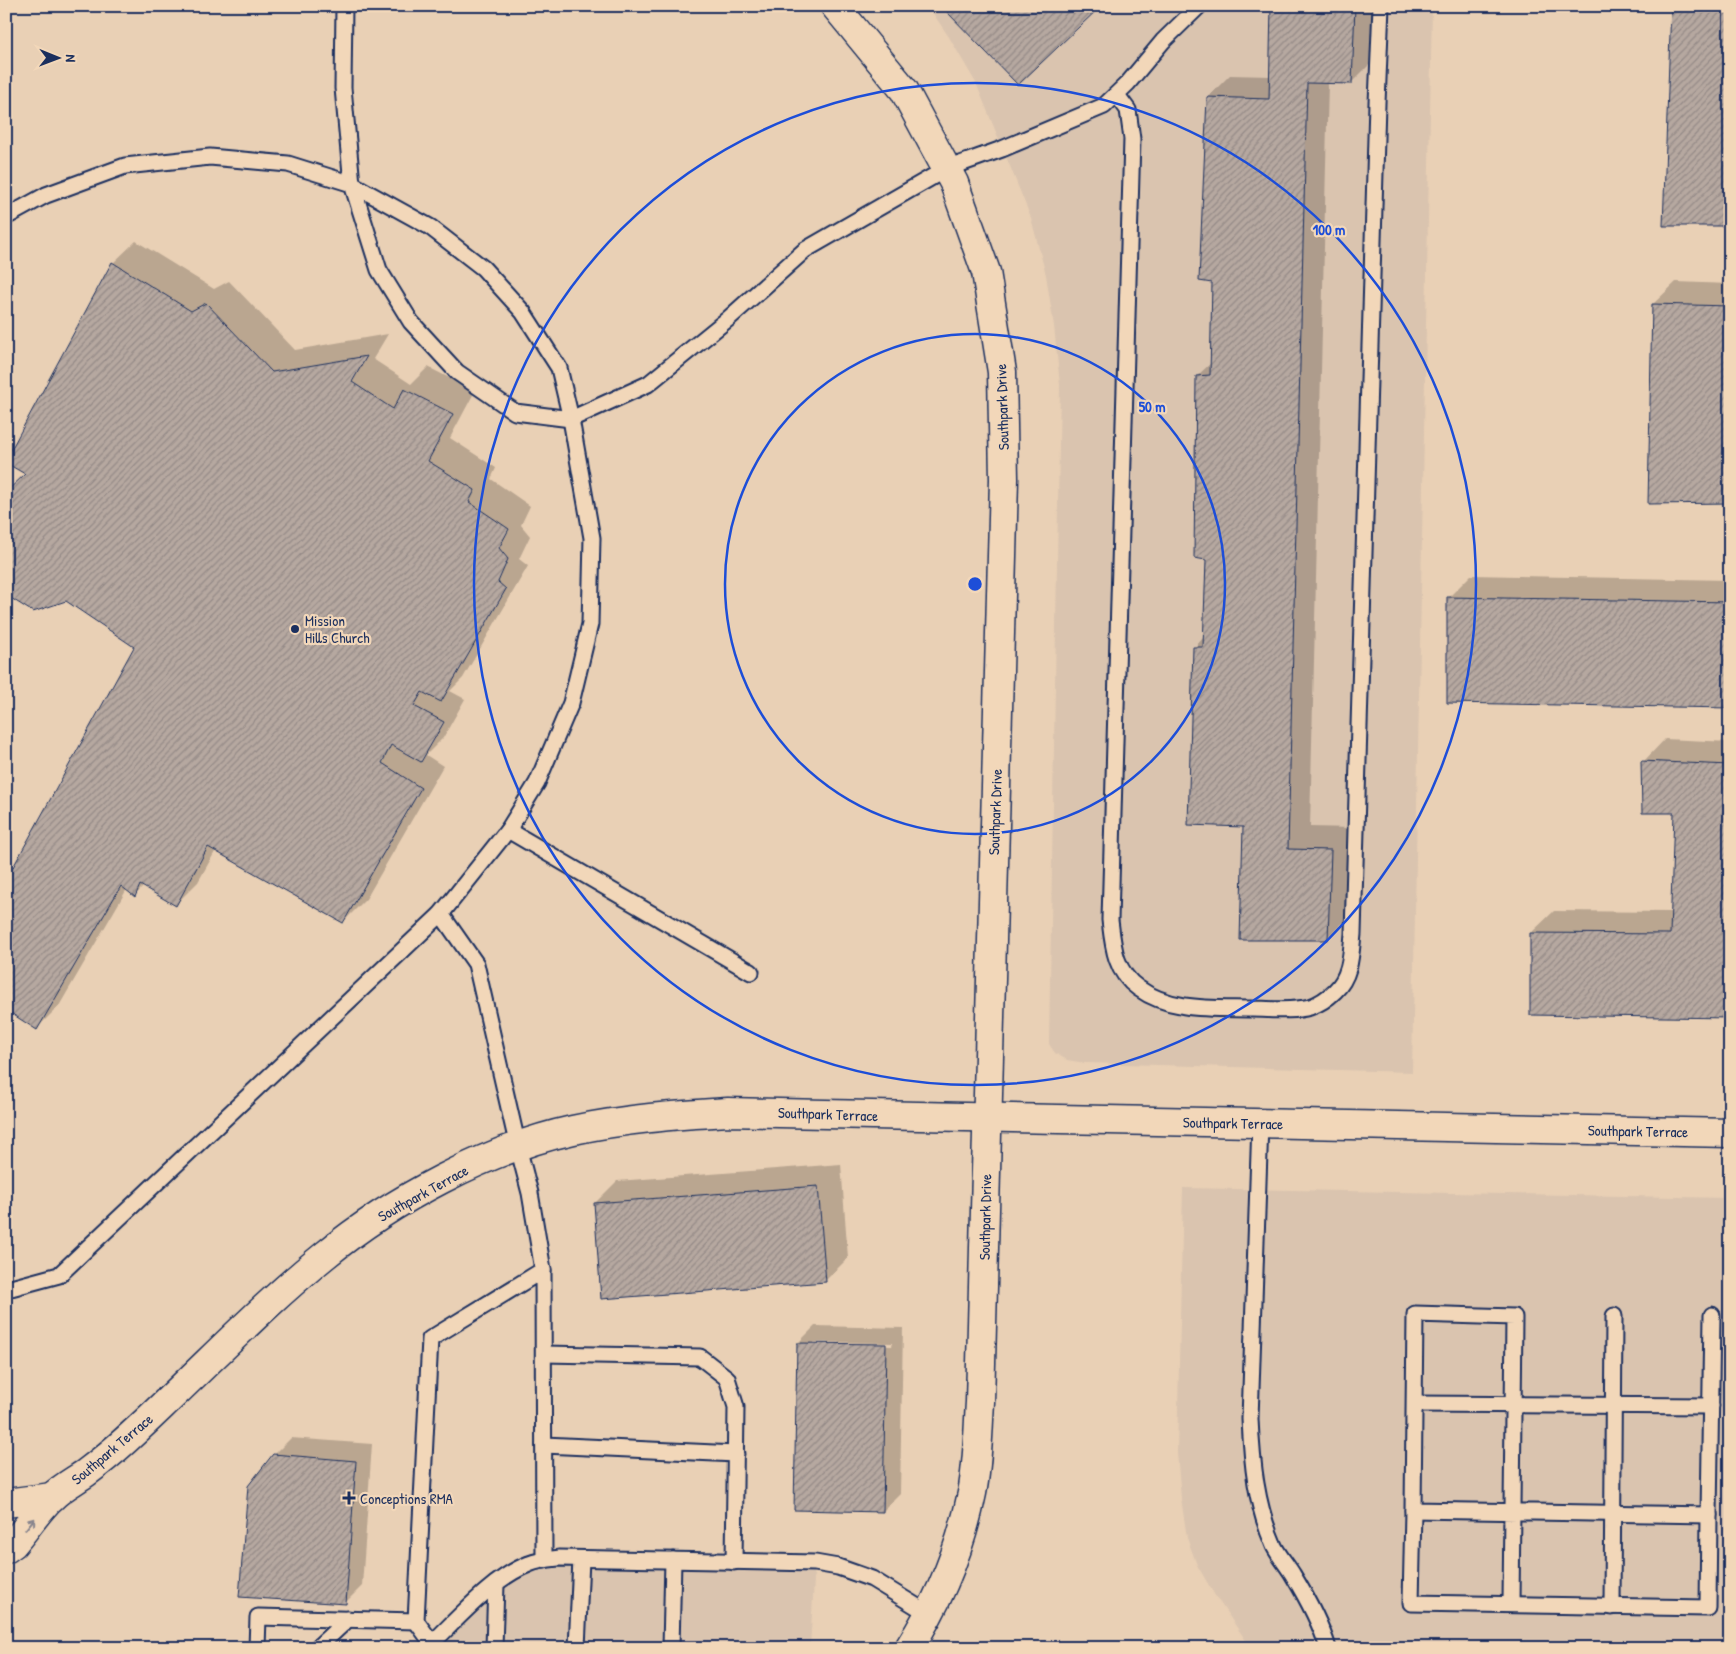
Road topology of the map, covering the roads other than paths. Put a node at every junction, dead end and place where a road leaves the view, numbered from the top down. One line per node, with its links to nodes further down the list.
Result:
1 (344, 6): 7 (lane)
2 (835, 6): 6 (street, Southpark Drive)
3 (1199, 6): 5 (lane)
4 (1381, 6): 5 (lane)
5 (1116, 95): 6 (lane)
6 (946, 169): 9 (lane); 13 (street, Southpark Drive)
7 (352, 184): 8 (lane); 9 (lane); 9 (lane)
8 (6, 217)
9 (571, 419): 10 (lane)
10 (508, 830): 11 (lane); 12 (lane)
11 (441, 914): 16 (lane); 18 (lane)
12 (751, 972)
13 (987, 1118): 14 (street, Southpark Terrace); 16 (street, Southpark Terrace); 42 (street, Southpark Drive)
14 (1260, 1123): 15 (street, Southpark Terrace); 52 (lane)
15 (1730, 1133)
16 (518, 1147): 17 (lane); 28 (street, Southpark Terrace)
17 (544, 1270): 21 (lane); 44 (lane)
18 (6, 1288)
19 (1712, 1315): 25 (lane)
20 (1614, 1316): 24 (lane)
21 (544, 1354): 26 (lane); 27 (lane)
22 (1415, 1404): 23 (lane); 23 (lane); 30 (lane)
23 (1513, 1405): 24 (lane); 31 (lane)
24 (1614, 1405): 25 (lane); 32 (lane)
25 (1711, 1406): 33 (lane)
26 (544, 1446): 27 (lane); 36 (lane)
27 (736, 1454): 38 (lane)
28 (52, 1497): 29 (street, Southpark Terrace); 34 (street, Southpark Terrace, one-way to 28)
29 (6, 1503)
30 (1413, 1510): 31 (lane); 40 (lane)
31 (1512, 1512): 32 (lane); 40 (lane)
32 (1613, 1513): 33 (lane); 41 (lane)
33 (1709, 1515): 41 (lane)
34 (6, 1548)
35 (581, 1559): 36 (lane); 37 (lane); 49 (lane)
36 (544, 1560): 39 (lane)
37 (674, 1560): 38 (lane); 50 (lane)
38 (734, 1562): 42 (lane)
39 (496, 1584): 45 (lane); 48 (lane)
40 (1511, 1604): 41 (lane)
41 (1612, 1606)
42 (929, 1614): 51 (street, Southpark Drive)
43 (348, 1619): 44 (lane); 46 (lane); 47 (lane)
44 (416, 1620): 45 (lane)
45 (430, 1645)
46 (257, 1648)
47 (317, 1648)
48 (494, 1648)
49 (578, 1648)
50 (671, 1648)
51 (908, 1648)
52 (1328, 1648)

